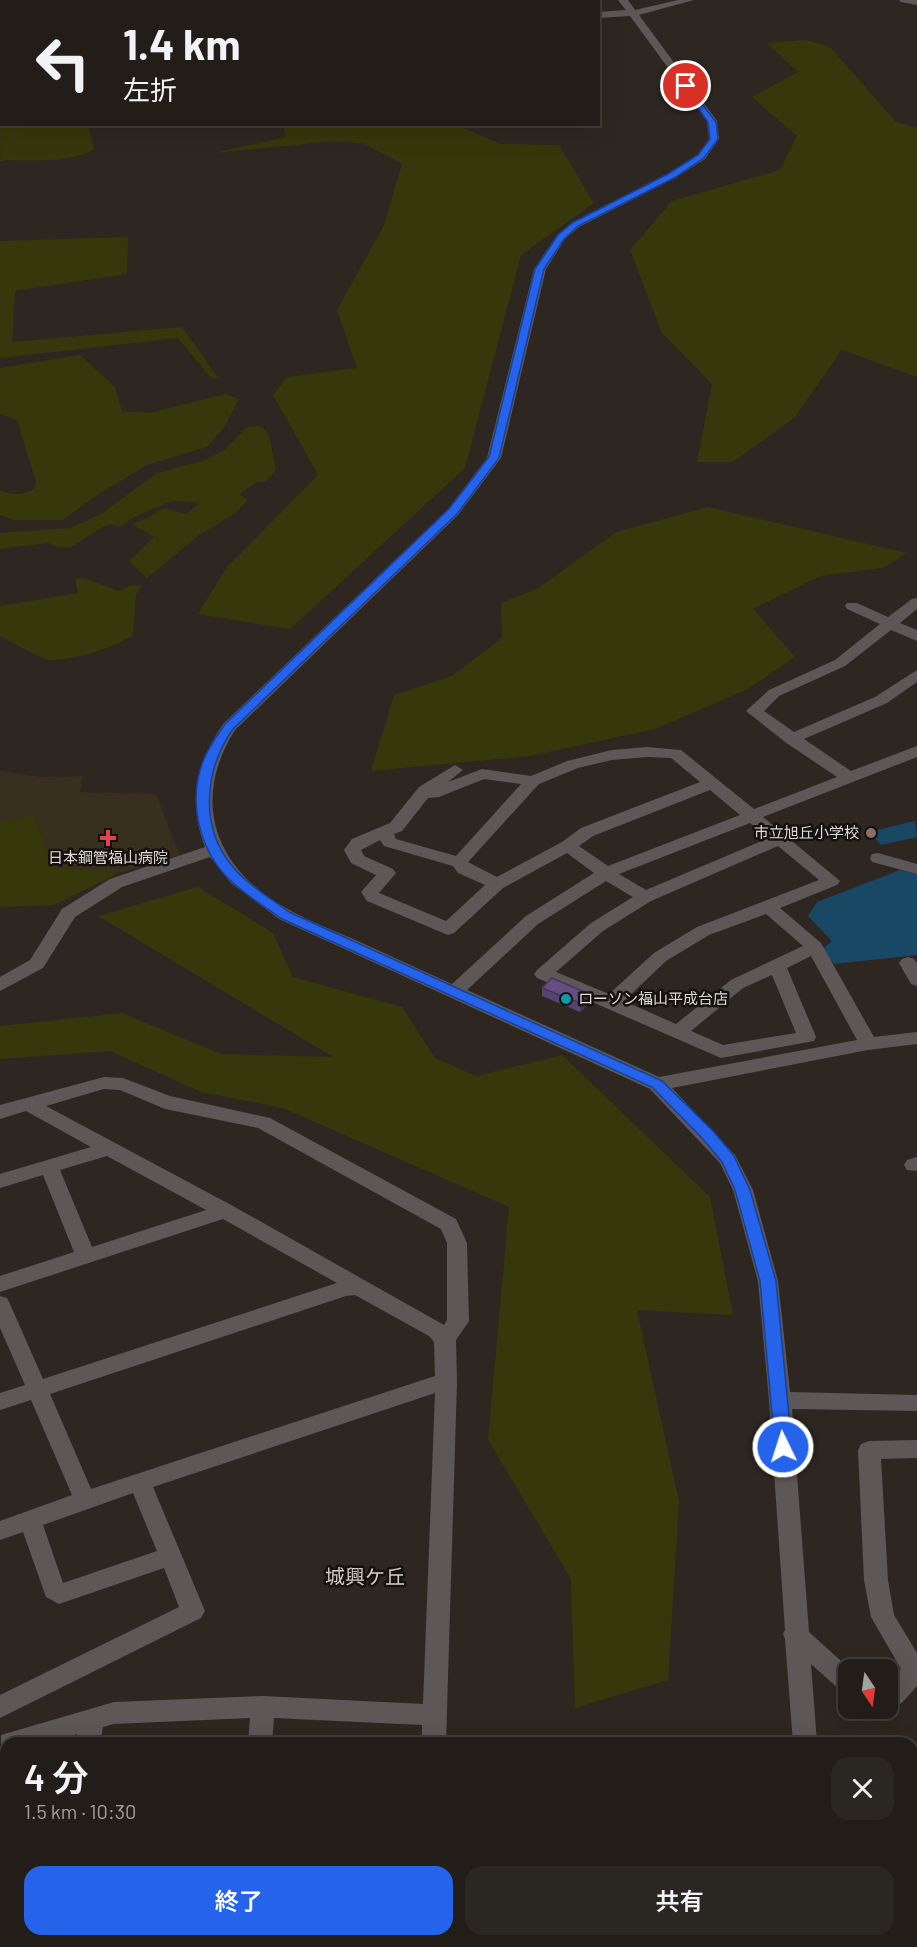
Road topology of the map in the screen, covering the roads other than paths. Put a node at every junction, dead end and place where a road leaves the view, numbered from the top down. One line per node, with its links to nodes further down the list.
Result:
1 (689, 0): 4 (street)
2 (904, 0): 3 (street)
3 (917, 2)
4 (628, 7): 5 (street); 23 (street)
5 (600, 14)
6 (917, 602): 8 (street)
7 (852, 606): 8 (street)
8 (888, 623): 9 (street); 11 (street)
9 (917, 636)
10 (917, 675): 11 (street)
11 (791, 739): 16 (street)
12 (917, 751): 13 (street)
13 (899, 758): 14 (street); 16 (street)
14 (917, 767)
15 (455, 770): 20 (street)
16 (848, 777): 19 (street)
17 (533, 781): 18 (street); 20 (street); 25 (street)
18 (712, 783): 19 (street); 22 (street)
19 (752, 815): 21 (street); 27 (street)
20 (390, 829): 25 (street); 28 (street)
21 (782, 839): 29 (street); 30 (street)
22 (568, 846): 27 (street); 28 (street)
23 (214, 850): 35 (street); 36 (street)
24 (878, 858): 26 (street)
25 (459, 862): 28 (street)
26 (917, 869)
27 (606, 873): 29 (street); 36 (street)
28 (496, 884)
29 (645, 897): 37 (street)
30 (768, 907): 31 (street); 37 (street)
31 (815, 947): 33 (street); 40 (street)
32 (908, 963): 34 (street)
33 (777, 966): 38 (street); 38 (street)
34 (917, 980)
35 (0, 985)
36 (454, 992): 41 (street)
37 (612, 1002): 38 (street)
38 (676, 1033)
39 (917, 1038): 40 (street)
40 (868, 1044): 41 (street)
41 (657, 1084): 55 (street)
42 (28, 1104): 43 (street); 44 (street); 52 (street)
43 (0, 1112)
44 (110, 1148): 45 (street); 47 (street)
45 (49, 1166): 46 (street); 48 (street)
46 (0, 1181)
47 (226, 1211): 48 (street); 50 (street)
48 (86, 1256): 49 (street)
49 (0, 1284)
50 (358, 1287): 52 (street); 54 (street)
51 (0, 1304): 54 (street)
52 (445, 1339): 53 (street)
53 (446, 1381): 59 (street); 70 (street)
54 (38, 1389): 56 (street); 60 (street)
55 (780, 1400): 57 (street); 64 (street)
56 (0, 1402)
57 (917, 1403)
58 (917, 1449): 65 (street)
59 (141, 1483): 60 (street); 63 (street)
60 (85, 1500): 61 (street)
61 (30, 1520): 62 (street); 63 (street)
62 (0, 1531)
63 (171, 1556): 68 (street)
64 (795, 1634): 66 (street); 76 (street)
65 (916, 1670): 67 (street)
66 (838, 1673)
67 (898, 1689)
68 (0, 1707)
69 (263, 1707): 70 (street); 71 (street); 74 (street)
70 (435, 1715): 75 (street)
71 (92, 1718): 72 (street); 73 (street)
72 (30, 1737)
73 (89, 1737)
74 (260, 1737)
75 (434, 1737)
76 (804, 1737)

